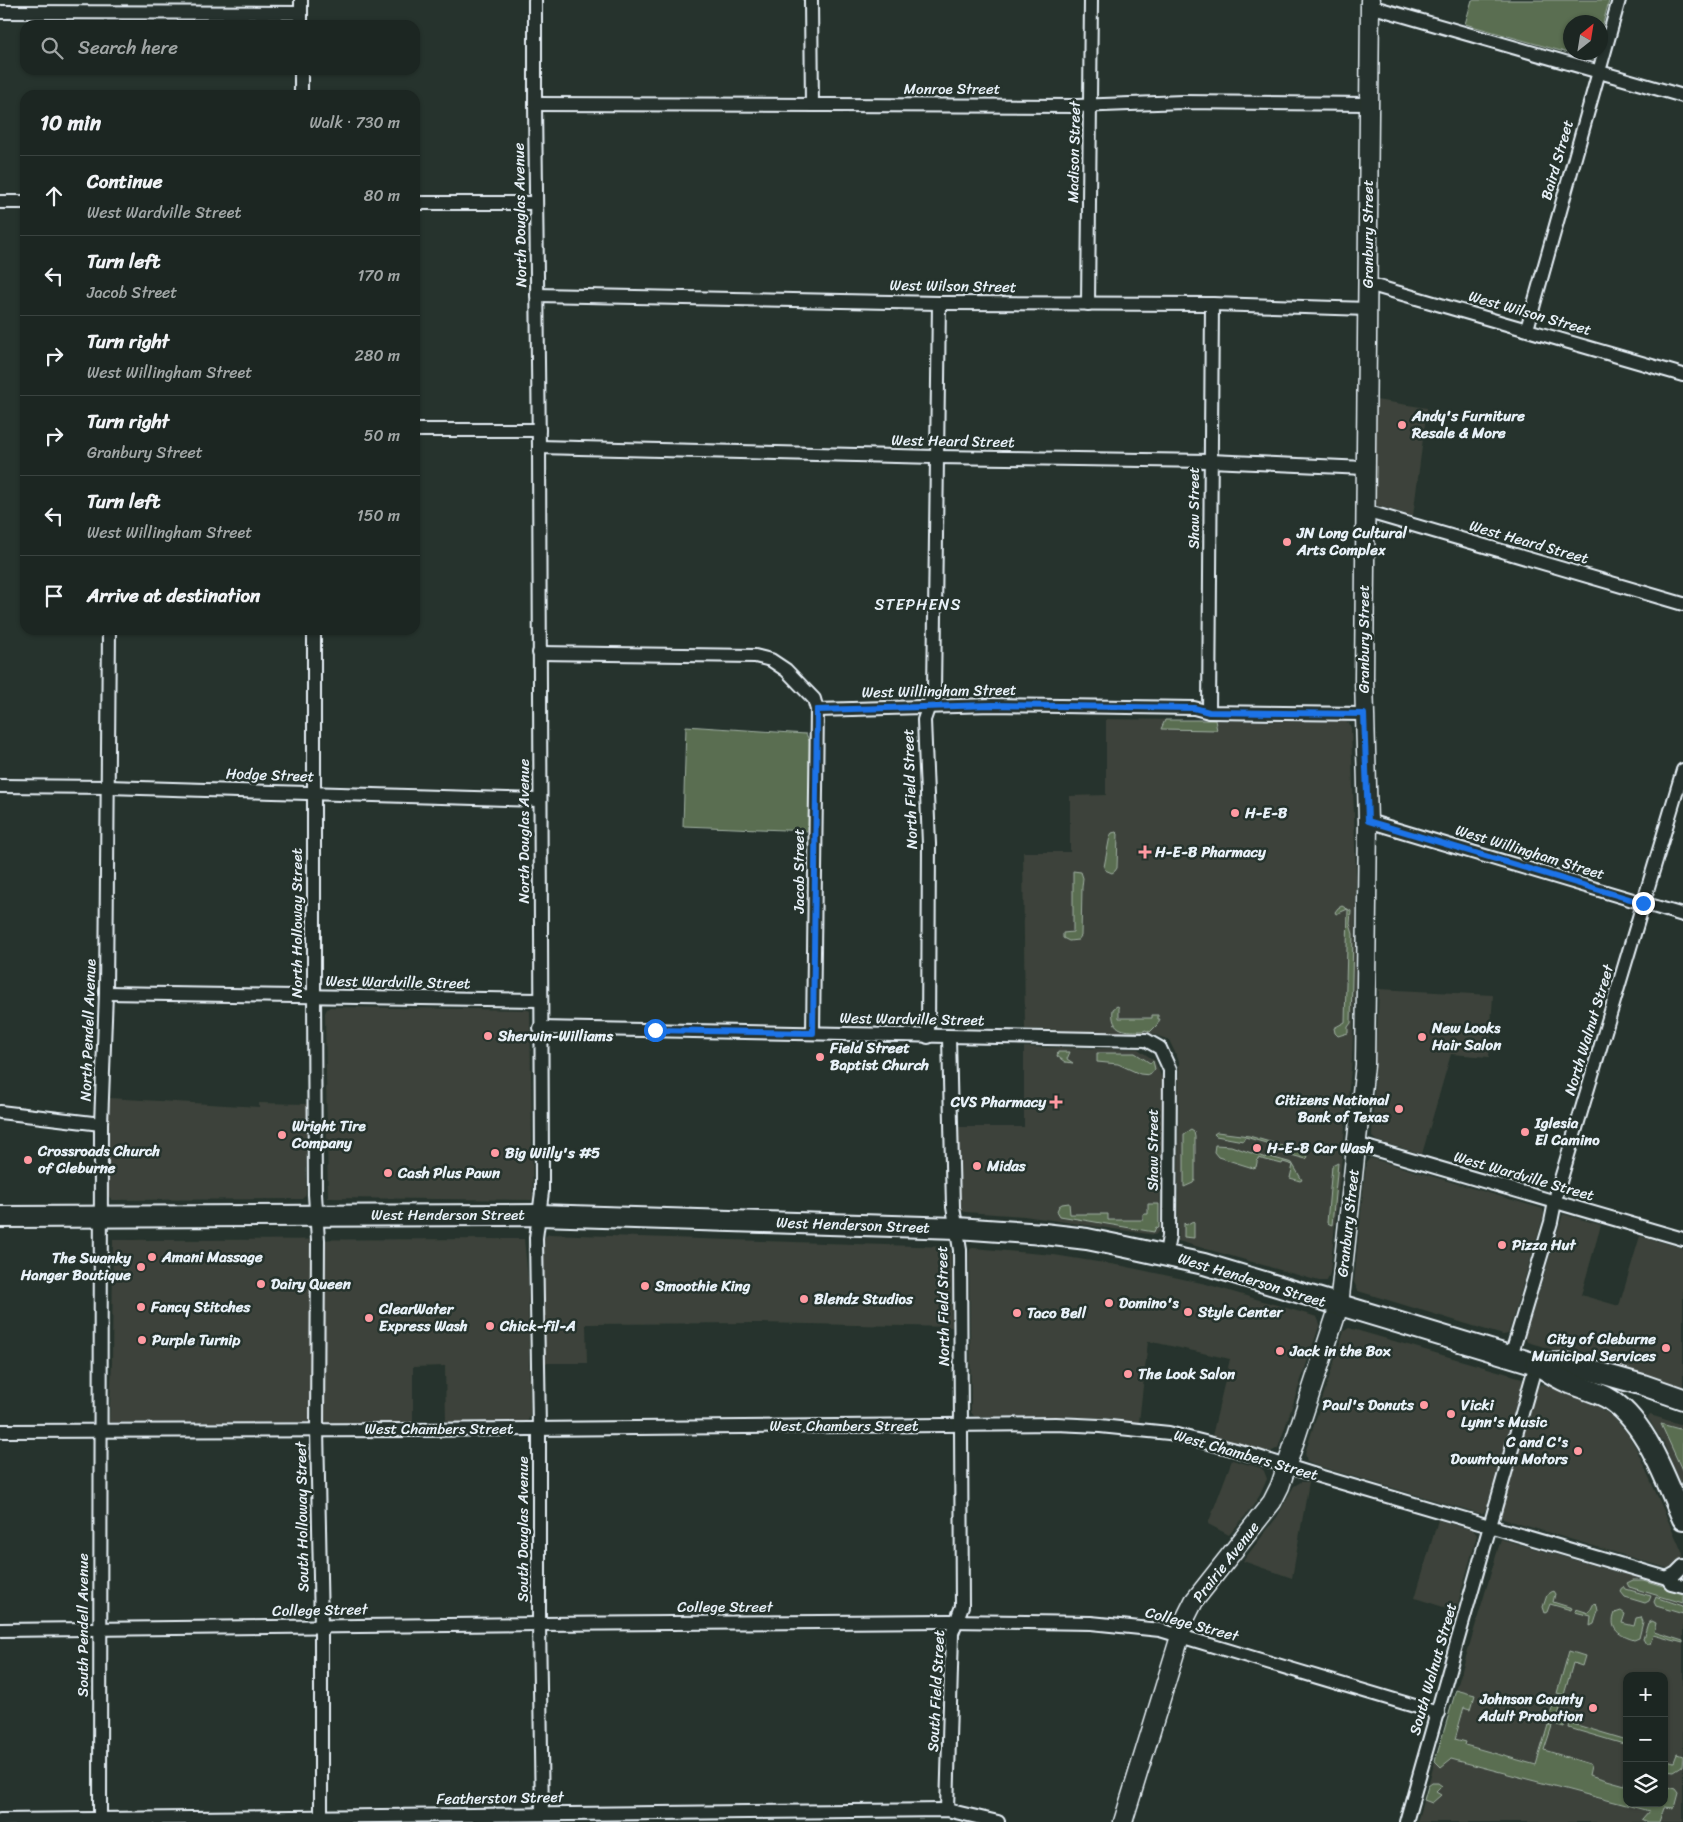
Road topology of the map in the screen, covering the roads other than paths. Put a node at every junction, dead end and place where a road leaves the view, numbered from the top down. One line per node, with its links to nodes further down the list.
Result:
1 (301, 0): 8 (street)
2 (535, 0): 13 (street, North Douglas Avenue)
3 (811, 0): 16 (street)
4 (1091, 0): 14 (street, Madison Street)
5 (1620, 0): 9 (street, Baird Street)
6 (1370, 3): 9 (street); 15 (street, Granbury Street)
7 (0, 12): 8 (street)
8 (301, 19)
9 (1600, 71): 12 (street); 27 (street, Baird Street)
10 (301, 75): 11 (street)
11 (300, 90)
12 (1683, 96)
13 (534, 104): 16 (street, Monroe Street); 20 (street, North Douglas Avenue)
14 (1091, 104): 15 (street, Monroe Street); 16 (street, Monroe Street); 24 (street, Madison Street)
15 (1368, 104): 21 (street, Granbury Street)
16 (812, 105)
17 (0, 202): 18 (street)
18 (20, 202)
19 (420, 203): 20 (street)
20 (536, 203): 22 (street, North Douglas Avenue)
21 (1368, 284): 26 (street, Granbury Street); 27 (street, West Wilson Street)
22 (537, 295): 23 (street, West Wilson Street); 30 (street, North Douglas Avenue)
23 (939, 303): 24 (street, West Wilson Street); 32 (street, North Field Street)
24 (1088, 304): 25 (street, West Wilson Street)
25 (1212, 304): 26 (street, West Wilson Street); 33 (street, Shaw Street)
26 (1368, 308): 34 (street, Granbury Street)
27 (1526, 329): 28 (street, West Wilson Street)
28 (1683, 375)
29 (420, 430): 30 (street)
30 (539, 430): 31 (street, North Douglas Avenue)
31 (539, 447): 32 (street, West Heard Street); 39 (street, North Douglas Avenue)
32 (936, 457): 33 (street, West Heard Street); 40 (street, North Field Street)
33 (1210, 461): 34 (street, West Heard Street); 42 (street, Shaw Street)
34 (1365, 468): 35 (street, Granbury Street)
35 (1365, 511): 36 (street, West Heard Street); 43 (street, Granbury Street)
36 (1683, 604)
37 (109, 635): 46 (street, North Pendell Avenue)
38 (314, 635): 47 (street, North Holloway Street)
39 (539, 653): 41 (street); 48 (street, North Douglas Avenue)
40 (930, 707): 41 (street, West Willingham Street); 42 (street, West Willingham Street); 57 (street, North Field Street)
41 (817, 710): 56 (street, Jacob Street)
42 (1209, 712): 43 (street, West Willingham Street)
43 (1364, 714): 49 (street, Granbury Street)
44 (1683, 770): 50 (street, North Walnut Street)
45 (0, 786): 46 (street, Hodge Street)
46 (108, 787): 47 (street, Hodge Street); 52 (street, North Pendell Avenue)
47 (313, 792): 48 (street, Hodge Street); 53 (street, North Holloway Street)
48 (539, 800): 54 (street, North Douglas Avenue)
49 (1368, 821): 50 (street, West Willingham Street); 62 (street, Granbury Street)
50 (1643, 903): 51 (street, West Willingham Street); 63 (street, North Walnut Street)
51 (1683, 915)
52 (106, 993): 53 (street, West Wardville Street); 61 (street, North Pendell Avenue)
53 (314, 996): 54 (street, West Wardville Street); 65 (street, North Holloway Street)
54 (540, 1000): 55 (street, North Douglas Avenue)
55 (540, 1028): 56 (street, West Wardville Street); 64 (street, North Douglas Avenue)
56 (813, 1033): 57 (street, West Wardville Street)
57 (928, 1037): 58 (street, West Wardville Street)
58 (950, 1037): 59 (street, West Wardville Street); 68 (street, North Field Street)
59 (1160, 1048): 70 (street, Shaw Street)
60 (0, 1112): 61 (street)
61 (101, 1124): 66 (street, North Pendell Avenue)
62 (1356, 1144): 63 (street, West Wardville Street); 71 (street, Granbury Street)
63 (1556, 1202): 69 (street, West Wardville Street); 72 (street, North Walnut Street)
64 (539, 1214): 65 (main road, West Henderson Street); 68 (main road, West Henderson Street); 76 (street, South Douglas Avenue)
65 (317, 1216): 66 (main road, West Henderson Street); 77 (street, South Holloway Street)
66 (100, 1217): 67 (main road, West Henderson Street); 78 (street, North Pendell Avenue)
67 (0, 1218)
68 (957, 1228): 70 (main road, West Henderson Street); 75 (street, North Field Street)
69 (1683, 1239)
70 (1166, 1254): 71 (main road, West Henderson Street)
71 (1340, 1306): 72 (main road, West Henderson Street); 80 (street, Prairie Avenue)
72 (1511, 1356): 73 (main road, West Henderson Street)
73 (1536, 1364): 74 (main road, West Henderson Street); 81 (main road); 82 (street)
74 (1683, 1399)
75 (962, 1425): 76 (street, West Chambers Street); 80 (street, West Chambers Street); 86 (street, South Field Street)
76 (539, 1428): 77 (street, West Chambers Street); 87 (street, South Douglas Avenue)
77 (316, 1429): 78 (street, West Chambers Street); 88 (street, South Holloway Street)
78 (99, 1430): 79 (street, West Chambers Street); 89 (street, South Pendell Avenue)
79 (0, 1431)
80 (1287, 1466): 82 (street, West Chambers Street); 91 (street, Prairie Avenue)
81 (1683, 1519)
82 (1490, 1525): 84 (street, West Chambers Street); 92 (street, South Walnut Street)
83 (1683, 1566): 84 (street)
84 (1667, 1578): 85 (street, West Chambers Street)
85 (1683, 1586)
86 (956, 1621): 87 (street, College Street); 91 (street, College Street); 93 (street, South Field Street)
87 (539, 1624): 88 (street, College Street); 94 (street, South Douglas Avenue)
88 (320, 1626): 89 (street, College Street); 95 (street, South Holloway Street)
89 (100, 1629): 90 (street, College Street); 98 (street, South Pendell Avenue)
90 (0, 1630)
91 (1179, 1636): 92 (street, College Street); 102 (street, Prairie Avenue)
92 (1438, 1714): 103 (street, South Walnut Street)
93 (947, 1810): 96 (street, Featherston Street); 101 (street, Featherston Street)
94 (542, 1814): 96 (street, Featherston Street); 97 (street, Featherston Street)
95 (321, 1817): 97 (street, Featherston Street); 100 (street, Featherston Street)
96 (763, 1817)
97 (478, 1818)
98 (100, 1819): 99 (street, Featherston Street); 100 (street, Featherston Street)
99 (0, 1820)
100 (190, 1820)
101 (998, 1822)
102 (1123, 1822)
103 (1406, 1822)

